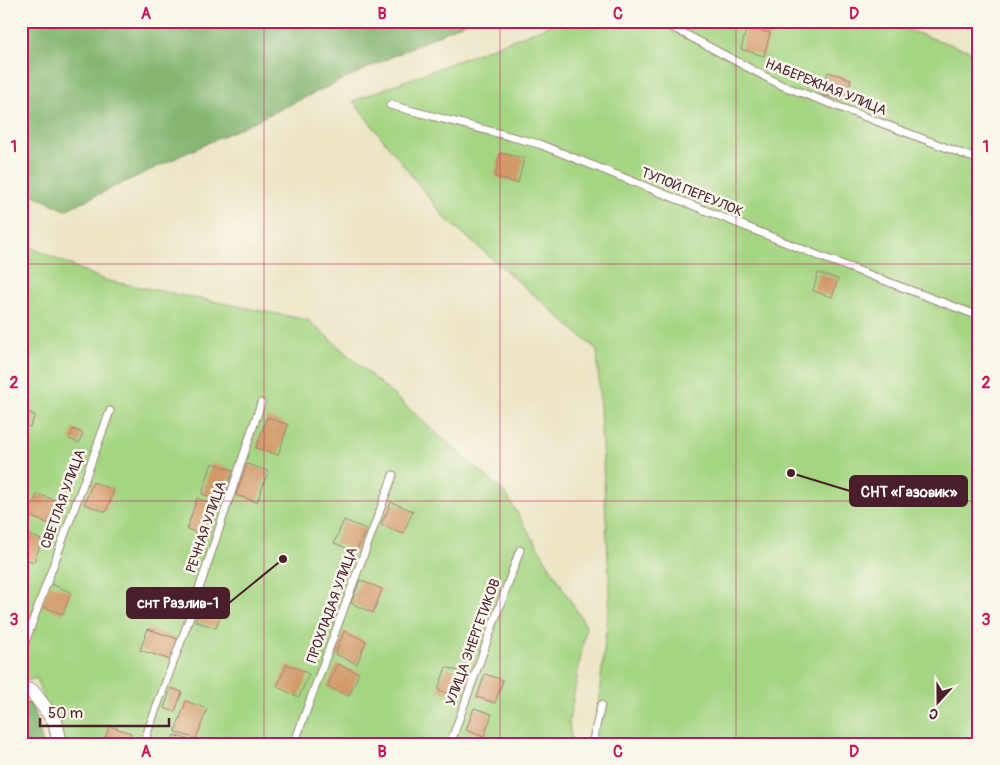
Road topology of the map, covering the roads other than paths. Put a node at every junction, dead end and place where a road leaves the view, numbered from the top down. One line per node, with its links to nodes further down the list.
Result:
1 (668, 25): 3 (lane, НАБЕРЕЖНАЯ УЛИЦА)
2 (390, 105): 4 (lane, ТУПОЙ ПЕРЕУЛОК)
3 (979, 160)
4 (979, 316)
5 (261, 403): 13 (lane, РЕЧНАЯ УЛИЦА)
6 (110, 411): 9 (lane, СВЕТЛАЯ УЛИЦА)
7 (393, 475): 14 (lane, ПРОХЛАДАЯ УЛИЦА)
8 (520, 550): 15 (lane, УЛИЦА ЭНЕРГЕТИКОВ)
9 (21, 653)
10 (21, 690): 12 (street)
11 (601, 706): 16 (lane)
12 (60, 744)
13 (143, 744)
14 (294, 744)
15 (450, 744)
16 (592, 744)

